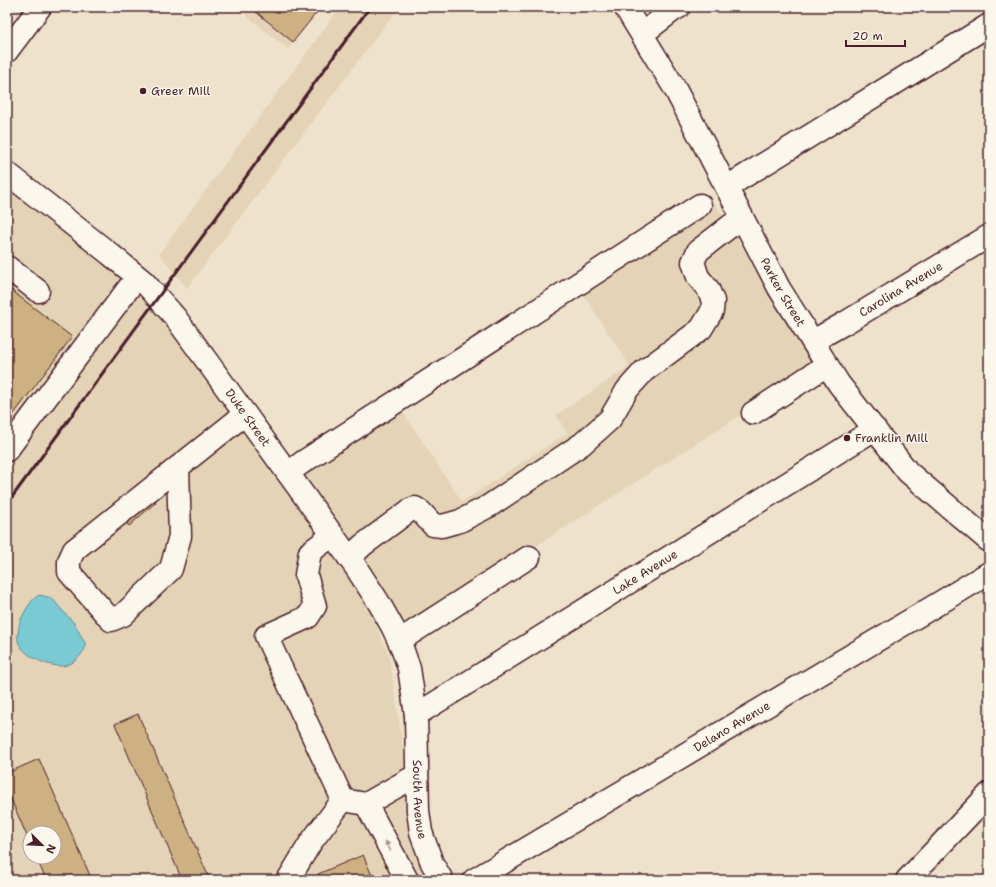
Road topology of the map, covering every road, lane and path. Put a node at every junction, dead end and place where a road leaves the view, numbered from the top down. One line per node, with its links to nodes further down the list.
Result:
1 (40, 7): 6 (street)
2 (625, 7): 5 (street, Parker Street)
3 (679, 7): 5 (street)
4 (989, 25): 8 (street)
5 (642, 34): 8 (street, Parker Street)
6 (7, 51)
7 (7, 173): 13 (street, Duke Street)
8 (727, 187): 10 (street, Parker Street)
9 (700, 205): 22 (street)
10 (742, 217): 15 (street, Parker Street); 26 (street)
11 (989, 236): 15 (street, Carolina Avenue)
12 (7, 267): 14 (street)
13 (137, 277): 18 (street, Duke Street); 20 (street)
14 (38, 291)
15 (813, 341): 16 (street, Parker Street)
16 (827, 365): 17 (street); 19 (street, Parker Street)
17 (753, 413)
18 (245, 414): 21 (street); 22 (street, Duke Street)
19 (874, 429): 24 (street, Parker Street); 29 (street, Lake Avenue)
20 (7, 450)
21 (178, 467): 21 (street)
22 (288, 473): 23 (street, Duke Street)
23 (333, 535): 26 (street, Duke Street); 32 (street)
24 (989, 541)
25 (529, 557): 28 (street)
26 (349, 558): 28 (street, Duke Street)
27 (989, 573): 37 (street, Delano Avenue)
28 (399, 641): 29 (street, Duke Street)
29 (416, 715): 30 (street, South Avenue)
30 (417, 776): 33 (street); 36 (street, South Avenue)
31 (989, 794): 38 (street)
32 (343, 800): 33 (street); 34 (street)
33 (366, 804): 35 (street, one-way to 33)
34 (288, 880)
35 (406, 880)
36 (442, 880)
37 (474, 880)
38 (906, 880)

